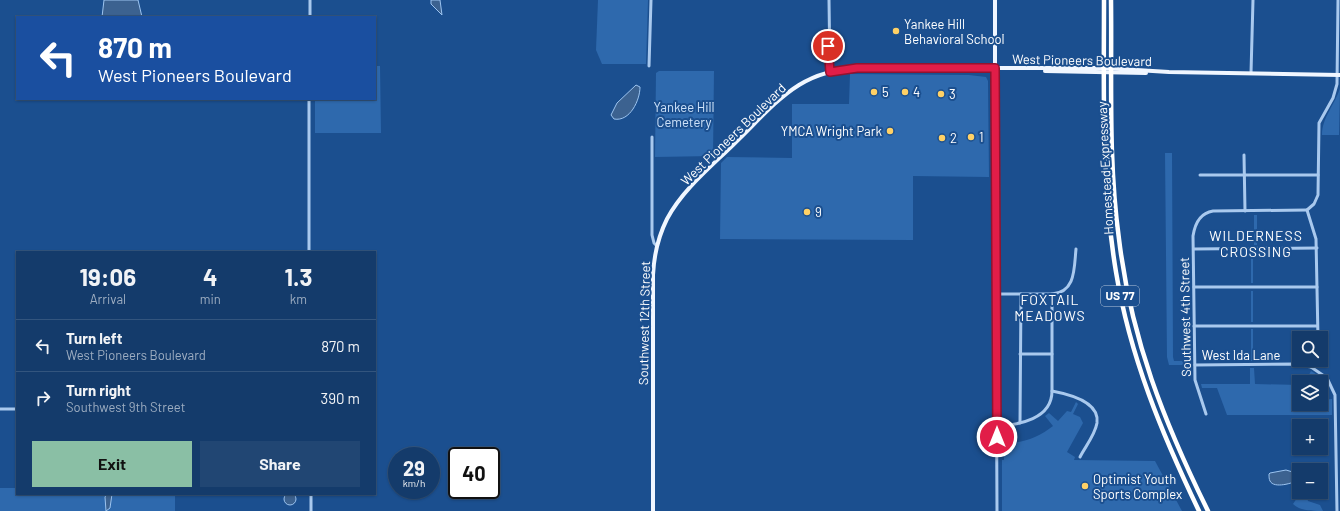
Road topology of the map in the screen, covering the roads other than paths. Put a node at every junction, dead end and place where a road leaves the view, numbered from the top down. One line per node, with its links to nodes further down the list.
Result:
1 (310, 0): 9 (street)
2 (651, 0): 10 (street)
3 (829, 0): 14 (street)
4 (996, 0): 11 (main road)
5 (1104, 0): 12 (highway, Homestead Expressway / US 77)
6 (1112, 0): 13 (highway, Homestead Expressway / US 77)
7 (1253, 0): 15 (street)
8 (1338, 0): 16 (street)
9 (310, 16)
10 (649, 66)
11 (995, 68): 12 (main road, West Pioneers Boulevard); 14 (main road, West Pioneers Boulevard); 34 (street)
12 (1104, 70): 13 (main road, West Pioneers Boulevard); 56 (highway, Homestead Expressway / US 77)
13 (1112, 71): 15 (main road, West Pioneers Boulevard); 57 (highway, Homestead Expressway / US 77)
14 (830, 72): 27 (main road, West Pioneers Boulevard)
15 (1251, 73): 16 (main road, West Pioneers Boulevard)
16 (1339, 75): 20 (street)
17 (309, 100): 31 (street)
18 (652, 137): 27 (street, Southwest 12th Street)
19 (1313, 138): 20 (street)
20 (1318, 139): 24 (street)
21 (1244, 155): 23 (street)
22 (1200, 175): 23 (street)
23 (1245, 175): 24 (street); 26 (street)
24 (1318, 175): 25 (street)
25 (1306, 210): 26 (street); 28 (street)
26 (1245, 211): 30 (street, Southwest 4th Street)
27 (657, 246): 54 (main road, Southwest 12th Street)
28 (1317, 248): 30 (street); 33 (street)
29 (1076, 249): 36 (street)
30 (1194, 249): 32 (street, Southwest 4th Street)
31 (309, 251)
32 (1194, 287): 33 (street); 37 (street, Southwest 4th Street)
33 (1317, 287): 38 (street)
34 (996, 294): 35 (street); 50 (street)
35 (1021, 294): 36 (street); 40 (street)
36 (1052, 294): 41 (street)
37 (1194, 326): 38 (street); 43 (street, Southwest 4th Street)
38 (1317, 326): 39 (street)
39 (1317, 331)
40 (1020, 354): 41 (street); 49 (street)
41 (1052, 354): 45 (street)
42 (1292, 364): 43 (street, West Ida Lane)
43 (1195, 365): 48 (street, Southwest 4th Street)
44 (1311, 367): 58 (street)
45 (1052, 391): 49 (street); 51 (street)
46 (0, 409): 47 (street)
47 (16, 409)
48 (1206, 414)
49 (1020, 423): 50 (street)
50 (997, 426): 55 (street)
51 (1080, 457)
52 (310, 495): 53 (street)
53 (311, 511)
54 (653, 511)
55 (997, 511)
56 (1199, 511)
57 (1208, 511)
58 (1337, 511)

